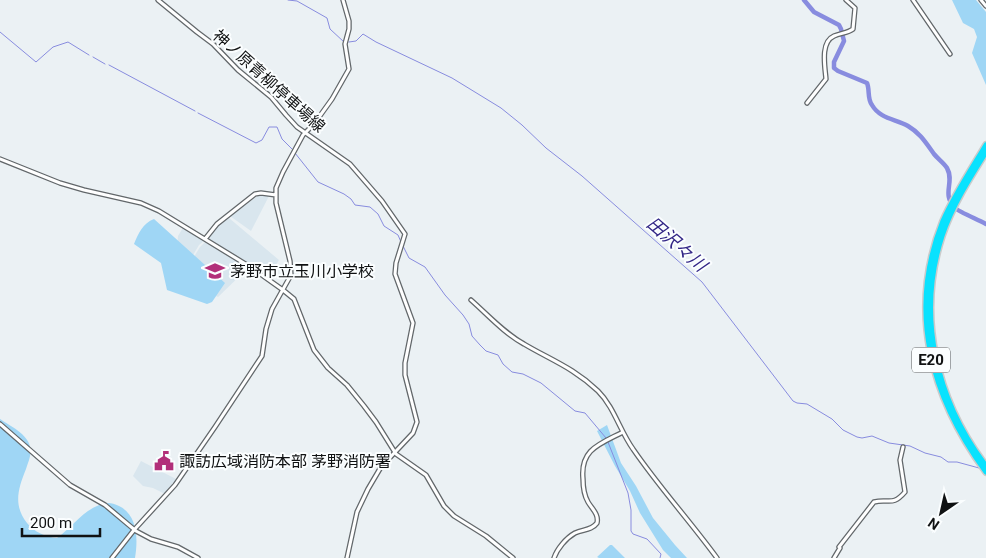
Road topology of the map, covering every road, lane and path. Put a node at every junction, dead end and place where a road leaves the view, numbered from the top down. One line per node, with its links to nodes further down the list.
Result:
1 (158, 0): 9 (street, 神ノ原青柳停車場線)
2 (344, 0): 9 (street)
3 (846, 0): 8 (street)
4 (913, 0): 7 (street)
5 (981, 0): 6 (street)
6 (986, 6)
7 (950, 54)
8 (807, 103)
9 (305, 132): 14 (street); 22 (street, 神ノ原青柳停車場線)
10 (986, 145): 13 (highway, E20)
11 (986, 152): 13 (highway, E20)
12 (0, 159): 16 (street)
13 (979, 160): 15 (highway, E20)
14 (276, 195): 16 (street); 17 (street)
15 (940, 236): 23 (highway, E20); 24 (highway, E20)
16 (205, 239): 17 (street)
17 (283, 290): 22 (street); 25 (street)
18 (471, 300): 20 (street)
19 (0, 424): 25 (street)
20 (622, 432): 30 (street); 31 (street)
21 (903, 447): 32 (street)
22 (394, 452): 28 (street, 神ノ原青柳停車場線); 29 (street)
23 (986, 466)
24 (986, 472)
25 (134, 530): 26 (street); 27 (street)
26 (112, 558)
27 (198, 558)
28 (347, 558)
29 (513, 558)
30 (554, 558)
31 (717, 558)
32 (834, 558)

